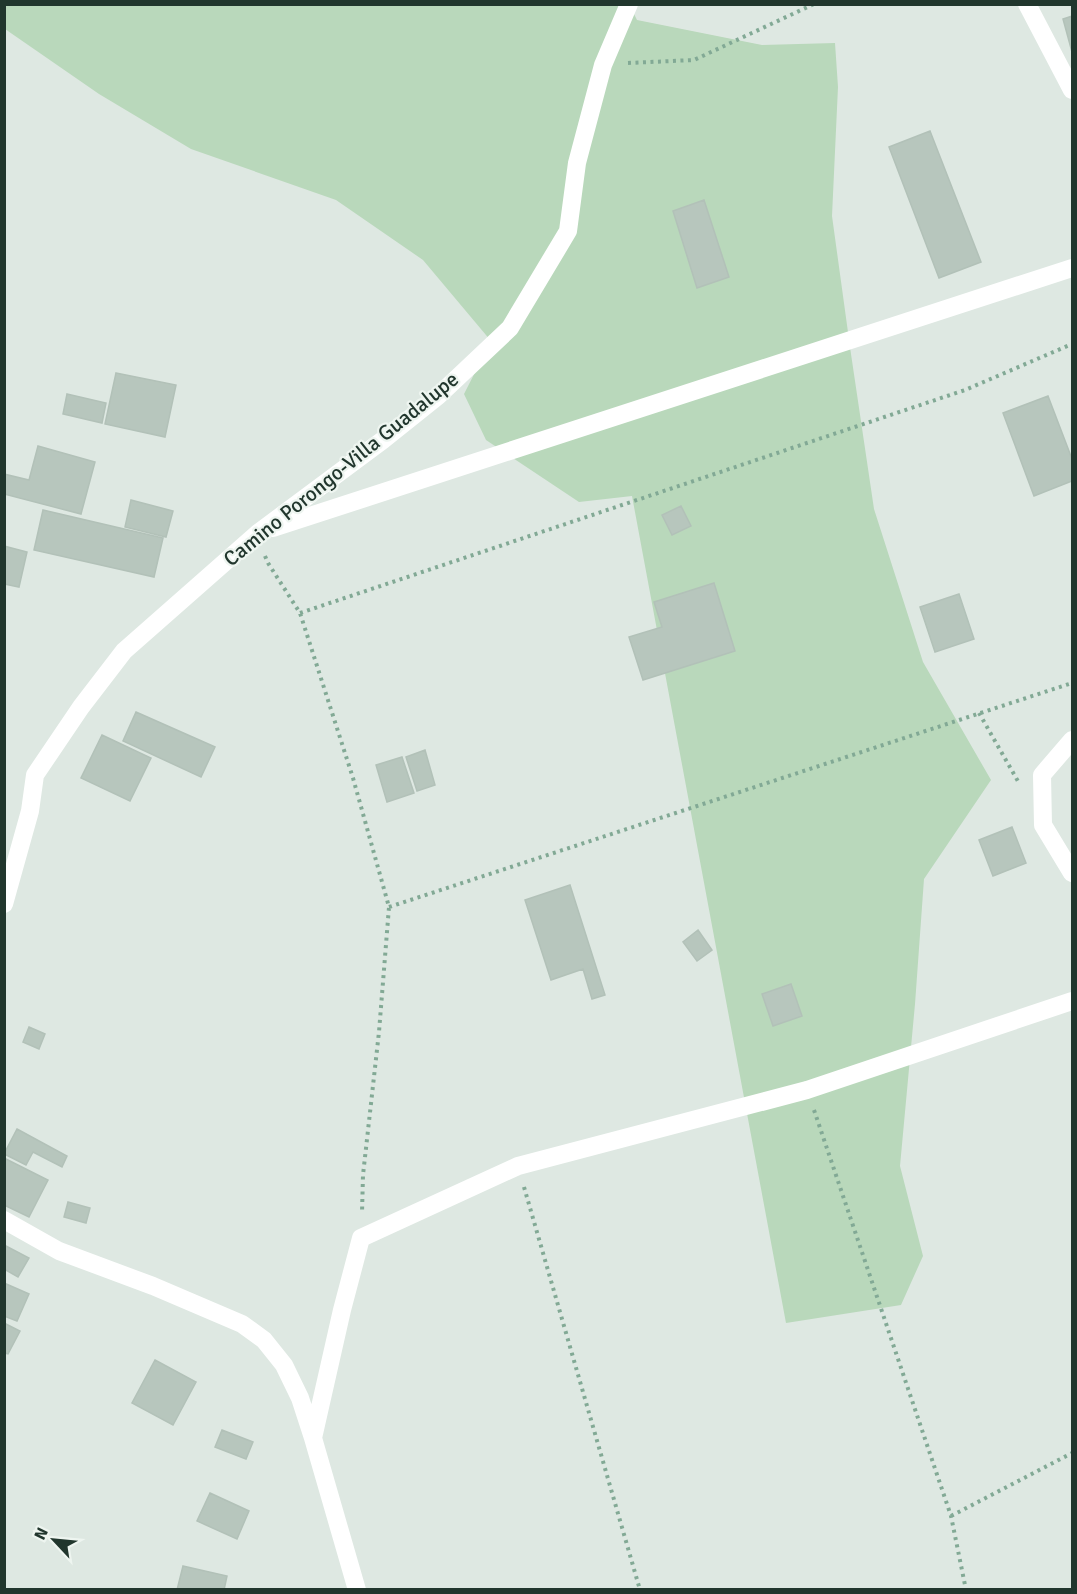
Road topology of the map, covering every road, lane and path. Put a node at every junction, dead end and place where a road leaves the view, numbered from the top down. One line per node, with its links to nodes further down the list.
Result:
1 (629, 4): 4 (street, Camino Porongo-Villa Guadalupe)
2 (814, 4): 4 (path)
3 (1027, 4): 5 (street)
4 (603, 65): 8 (street, Camino Porongo-Villa Guadalupe)
5 (1072, 90)
6 (1072, 268): 8 (street)
7 (1072, 344): 9 (path)
8 (258, 533): 9 (path); 15 (street, Camino Porongo-Villa Guadalupe)
9 (300, 613): 16 (path)
10 (1072, 682): 11 (path)
11 (979, 713): 13 (path); 16 (path)
12 (1072, 740): 14 (street)
13 (1019, 785)
14 (1072, 873)
15 (4, 904)
16 (389, 907): 21 (path)
17 (1072, 1001): 18 (street)
18 (807, 1090): 19 (street); 24 (path)
19 (518, 1166): 21 (street); 26 (path)
20 (4, 1220): 22 (street)
21 (361, 1238): 22 (street)
22 (313, 1438): 25 (street)
23 (1072, 1453): 24 (path)
24 (951, 1516): 27 (path)
25 (357, 1590)
26 (640, 1590)
27 (966, 1590)

